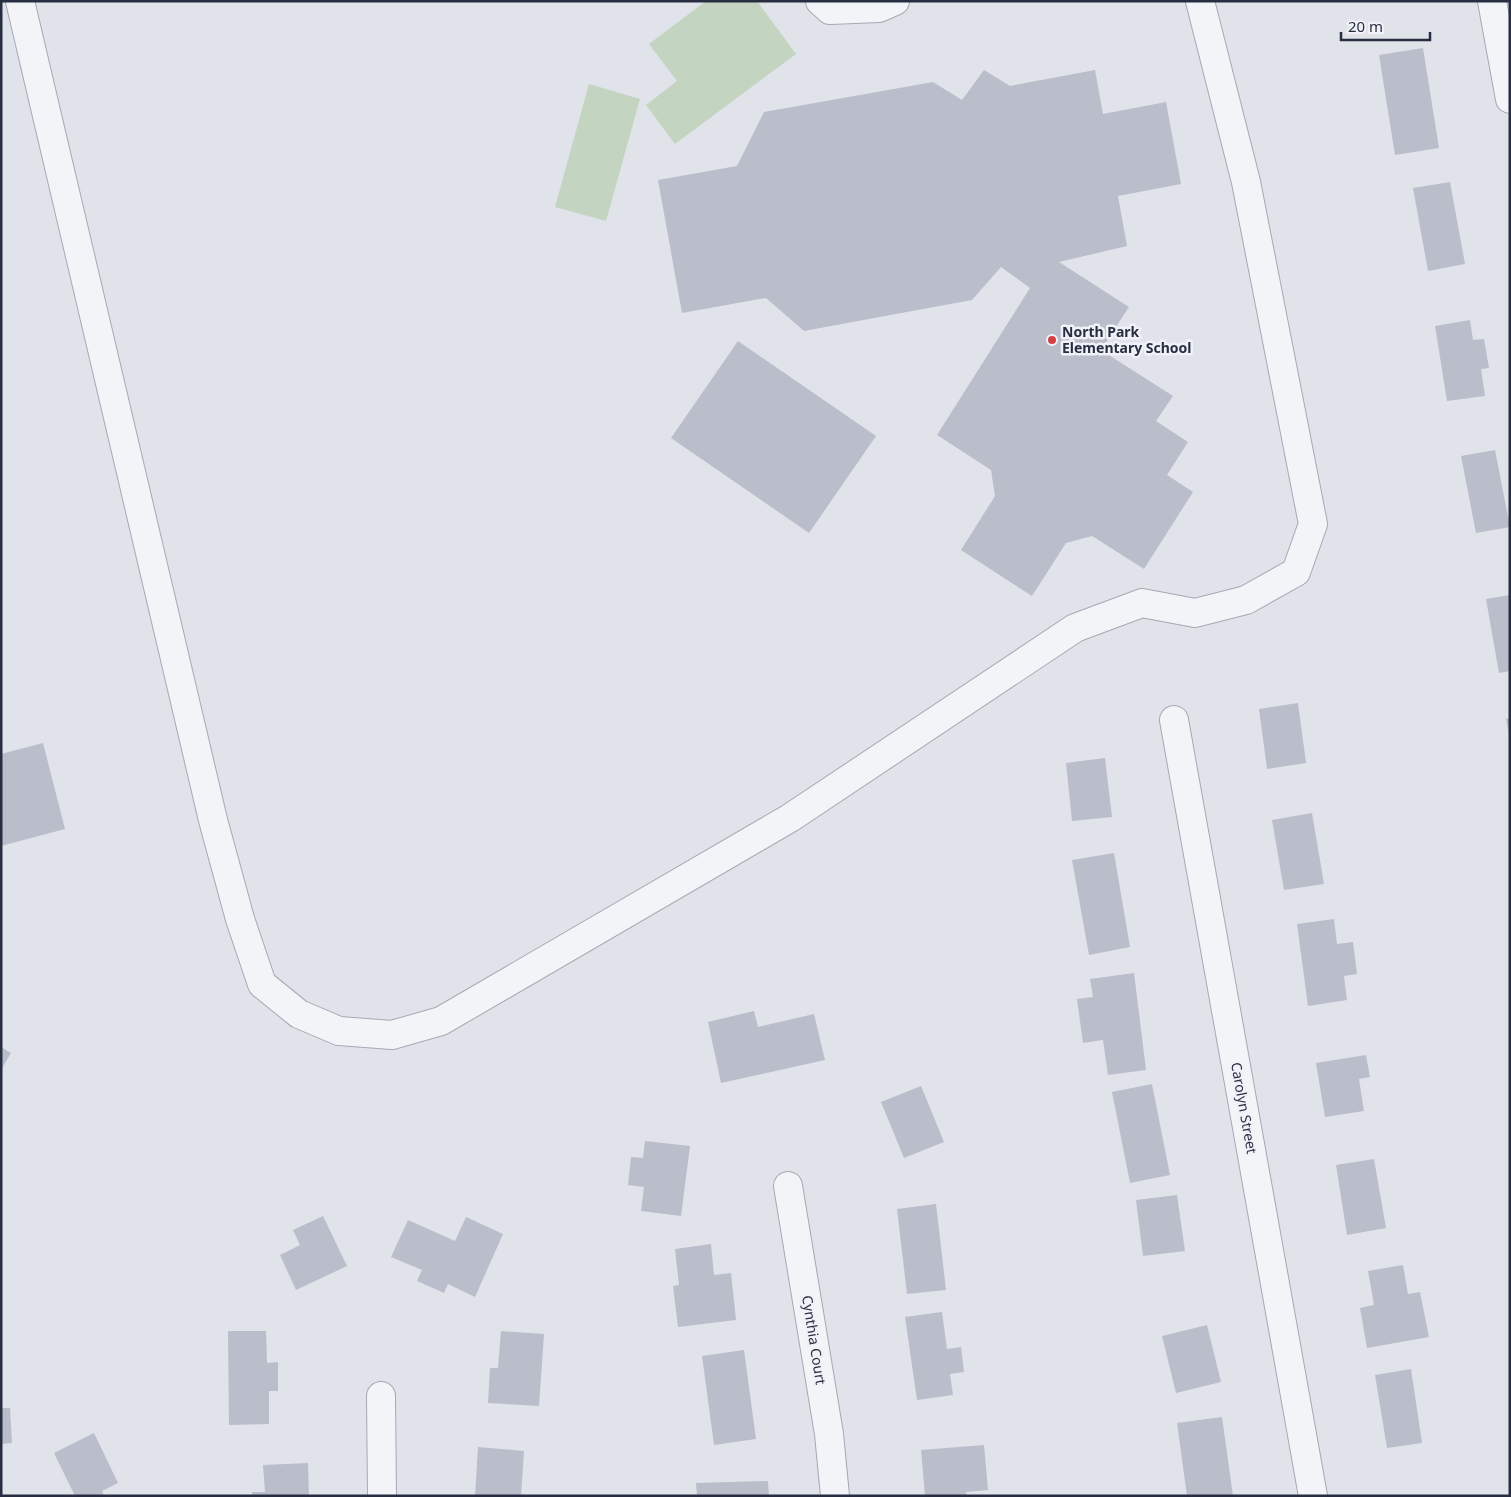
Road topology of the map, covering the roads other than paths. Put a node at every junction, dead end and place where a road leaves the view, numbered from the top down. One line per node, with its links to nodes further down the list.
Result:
1 (20, 1): 4 (street)
2 (820, 1): 3 (street)
3 (895, 1)
4 (1200, 1)
5 (1492, 1): 6 (street)
6 (1510, 99)
7 (1174, 720): 12 (street, Carolyn Street)
8 (788, 1186): 11 (street, Cynthia Court)
9 (380, 1396): 10 (street)
10 (382, 1496)
11 (835, 1496)
12 (1313, 1496)

